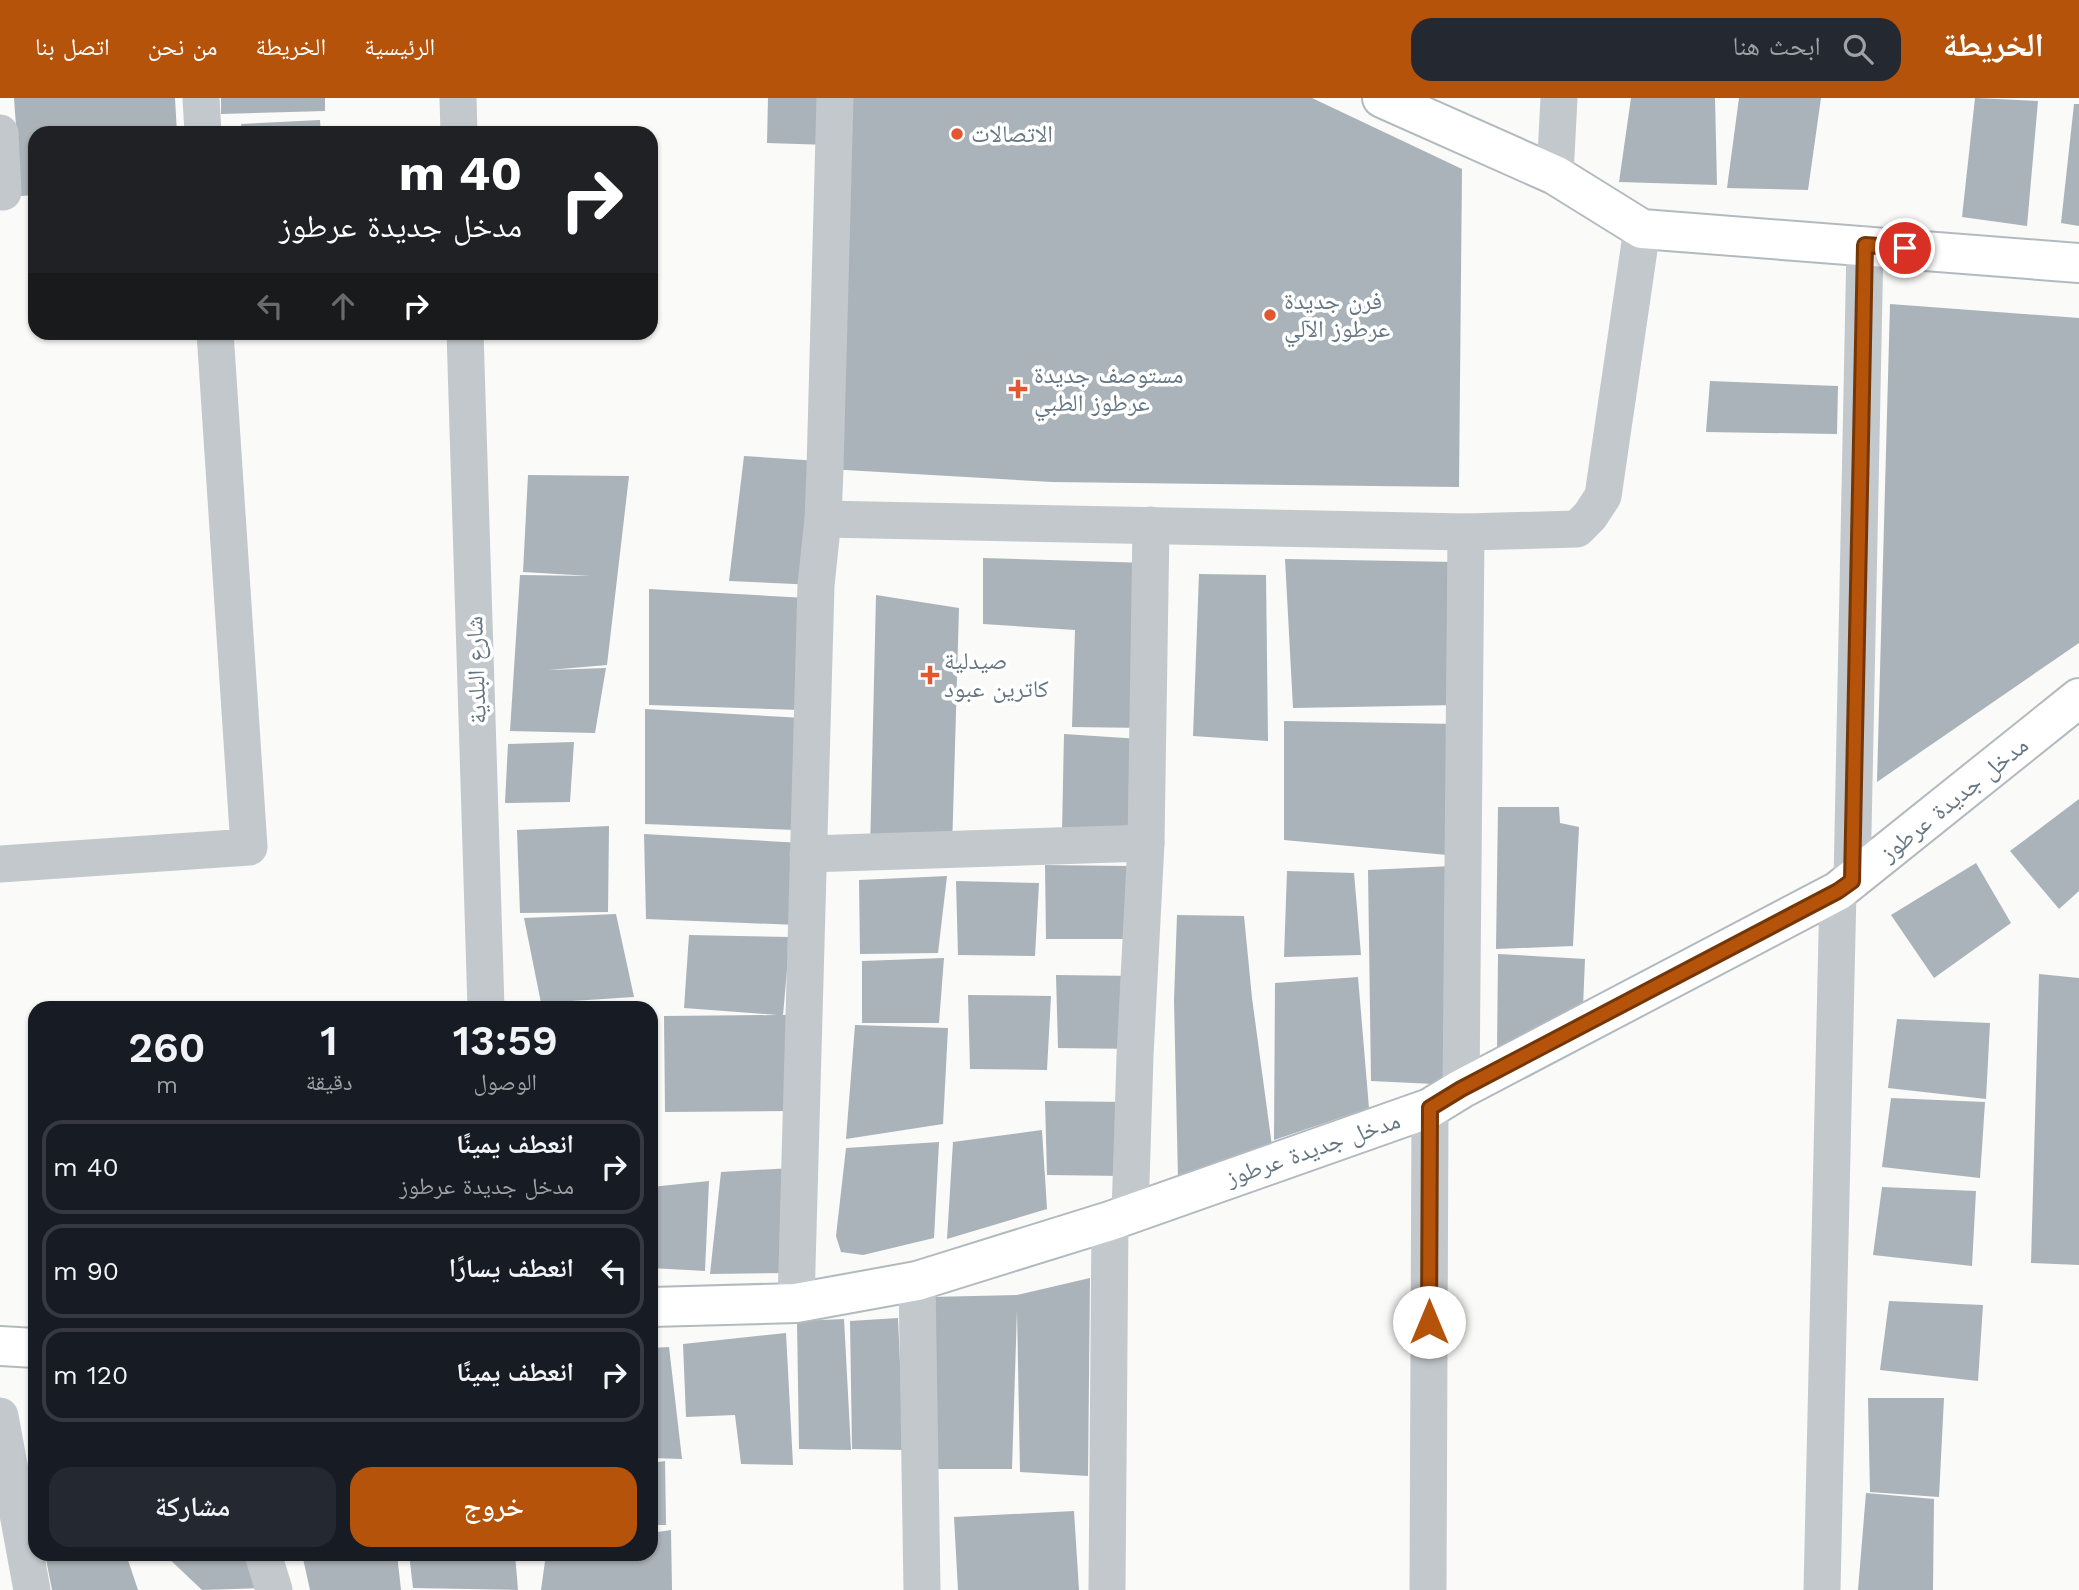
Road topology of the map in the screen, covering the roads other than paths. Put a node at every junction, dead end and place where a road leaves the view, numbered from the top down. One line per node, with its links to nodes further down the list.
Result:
1 (201, 98): 6 (street)
2 (458, 98): 7 (street)
3 (835, 98): 16 (street)
4 (1382, 98): 9 (street)
5 (1559, 98): 9 (street)
6 (203, 126)
7 (459, 126)
8 (0, 133): 10 (street)
9 (1555, 175): 11 (street)
10 (3, 192)
11 (1642, 229): 12 (street); 18 (street)
12 (1865, 245): 13 (street); 23 (street)
13 (2079, 263)
14 (216, 340): 22 (street)
15 (465, 340): 24 (street, شارع البلدية)
16 (823, 519): 17 (street); 21 (street)
17 (1151, 525): 18 (street); 20 (street)
18 (1466, 532): 25 (street)
19 (2079, 698): 23 (street, مدخل جديدة عرطوز)
20 (1146, 844): 21 (street); 26 (street)
21 (808, 854): 28 (street)
22 (0, 864)
23 (1845, 886): 25 (street, مدخل جديدة عرطوز); 39 (street)
24 (486, 1001)
25 (1445, 1098): 26 (street, مدخل جديدة عرطوز); 38 (street)
26 (1120, 1217): 27 (street, مدخل جديدة عرطوز); 37 (street)
27 (917, 1281): 28 (street, مدخل جديدة عرطوز); 36 (street)
28 (796, 1303): 29 (street, مدخل جديدة عرطوز)
29 (658, 1307)
30 (0, 1346): 31 (street)
31 (28, 1348)
32 (0, 1416): 34 (street)
33 (265, 1561): 35 (street)
34 (32, 1590)
35 (274, 1590)
36 (922, 1590)
37 (1107, 1590)
38 (1428, 1590)
39 (1822, 1590)

